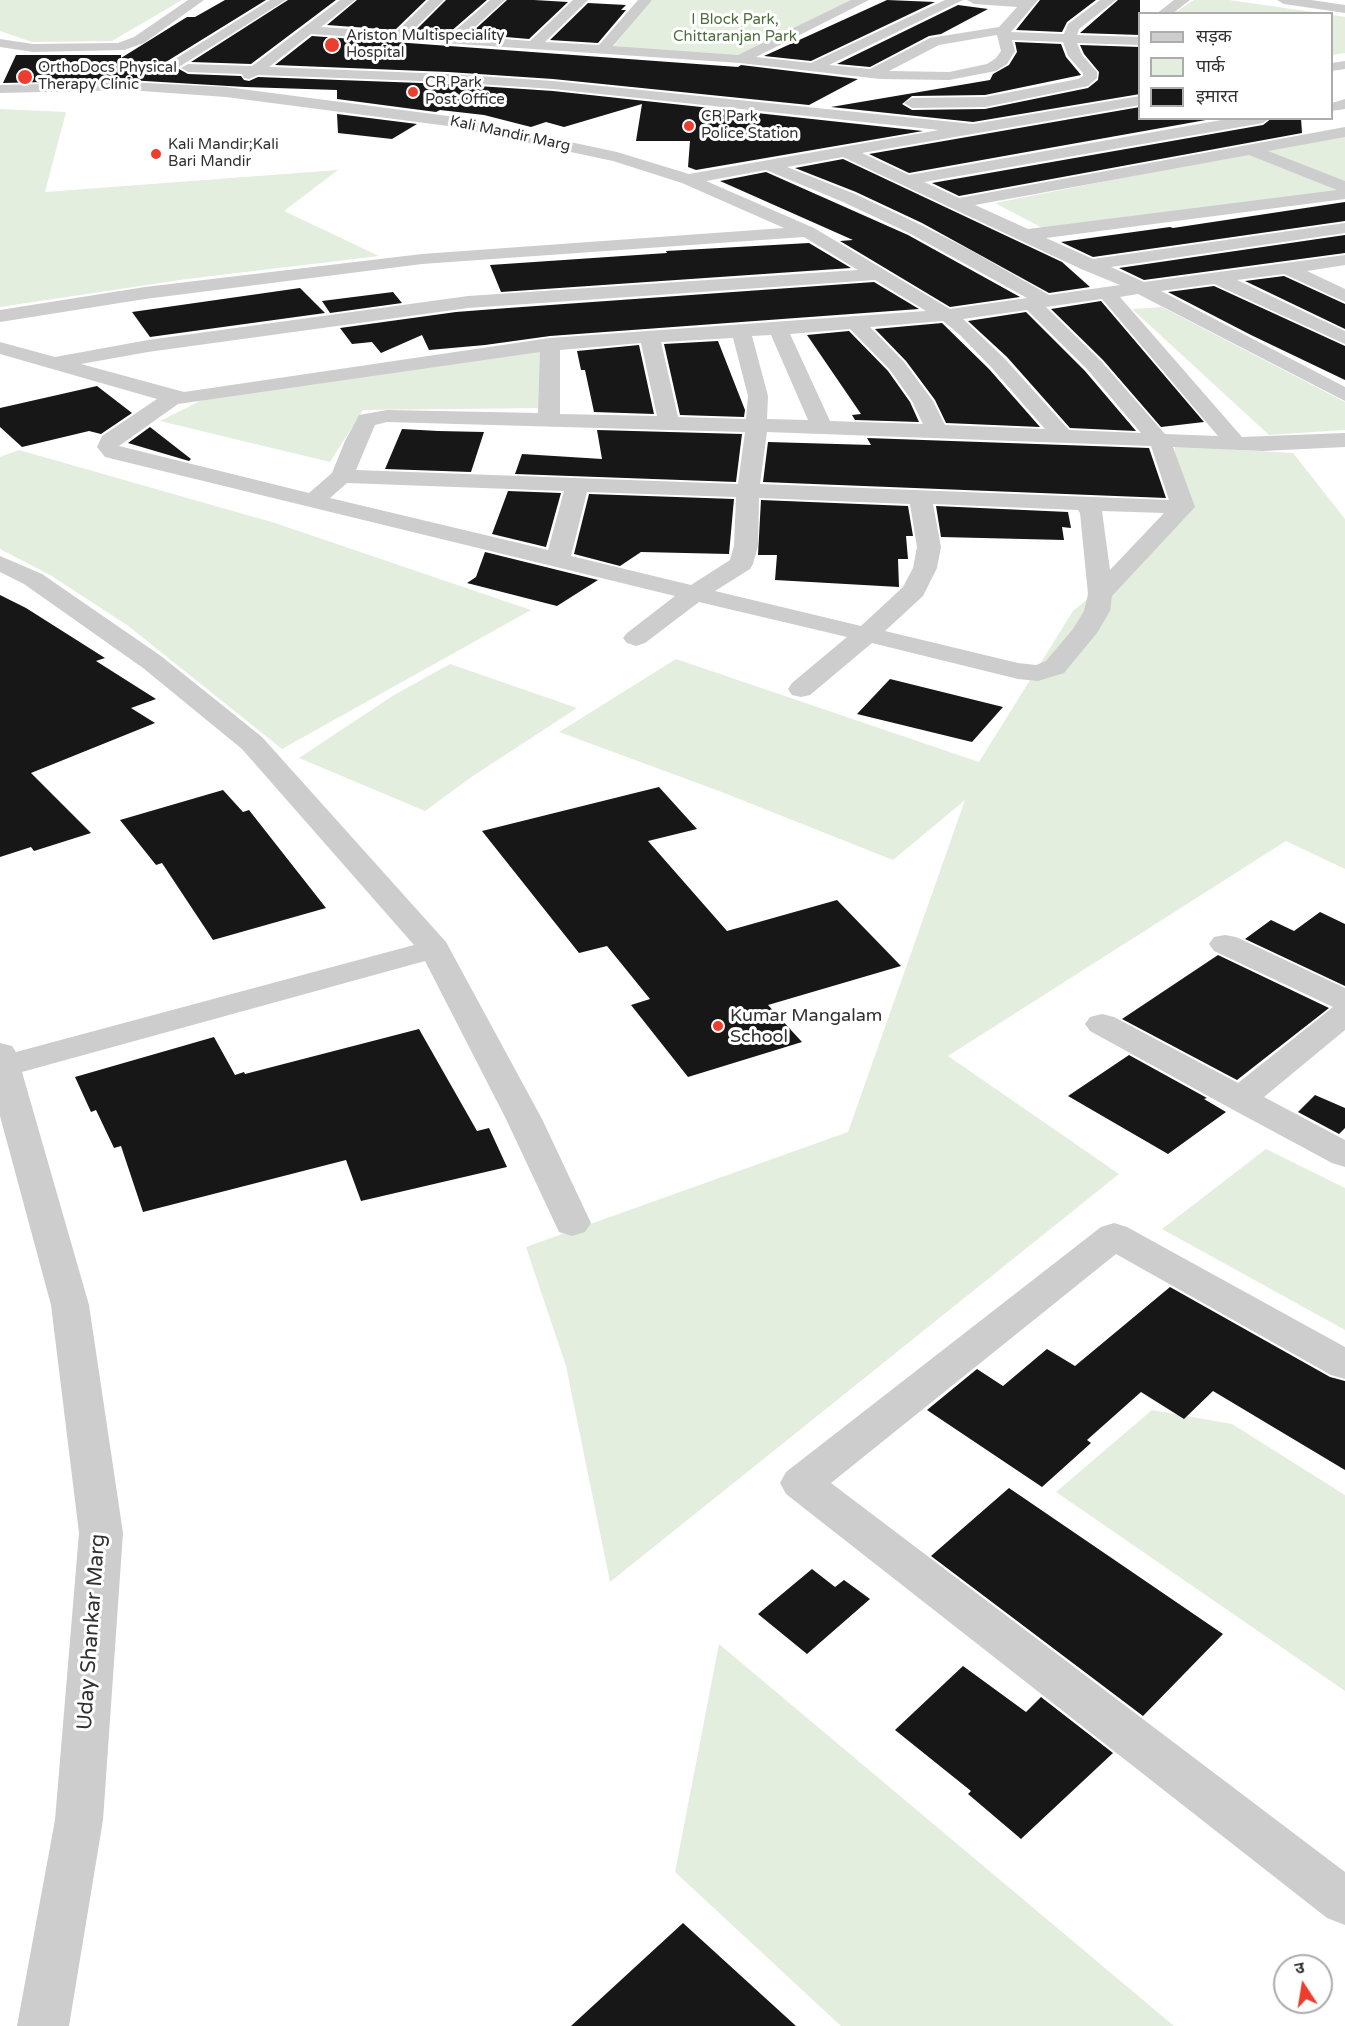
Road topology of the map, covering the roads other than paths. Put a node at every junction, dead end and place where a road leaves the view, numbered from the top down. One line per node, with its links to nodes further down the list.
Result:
1 (197, 0): 26 (street)
2 (279, 0): 35 (street)
3 (437, 0): 22 (street)
4 (498, 0): 23 (street)
5 (581, 0): 27 (street)
6 (645, 0): 28 (street)
7 (862, 0): 32 (street)
8 (956, 0): 33 (street)
9 (974, 0): 16 (street)
10 (1109, 0): 24 (street)
11 (1183, 0): 19 (street)
12 (1284, 0): 17 (street)
13 (1334, 0): 17 (street)
14 (323, 1): 15 (street)
15 (346, 2): 20 (street)
16 (1028, 2): 21 (street)
17 (1318, 5): 18 (street)
18 (1345, 9)
19 (1165, 12)
20 (308, 30): 22 (street); 29 (street)
21 (1004, 33): 24 (street); 36 (street); 36 (street)
22 (399, 36): 23 (street)
23 (454, 39): 27 (street)
24 (1069, 39): 25 (street); 42 (street)
25 (1138, 41)
26 (0, 43)
27 (535, 44): 28 (street)
28 (604, 48): 31 (street)
29 (284, 49): 30 (street); 35 (street)
30 (307, 51)
31 (684, 55): 32 (street); 34 (street)
32 (740, 59): 33 (street)
33 (811, 68): 36 (street)
34 (660, 70)
35 (255, 71): 39 (street); 40 (street)
36 (872, 74)
37 (643, 81): 40 (street)
38 (0, 89): 39 (street, Kali Mandir Marg)
39 (226, 92): 51 (street, Kali Mandir Marg)
40 (626, 92): 45 (street)
41 (1138, 101): 45 (street)
42 (896, 102)
43 (1183, 120): 46 (street)
44 (1252, 120): 46 (street)
45 (972, 129): 49 (street)
46 (1203, 129): 48 (street); 52 (street)
47 (1345, 132): 48 (street)
48 (1250, 149): 53 (street); 55 (street)
49 (843, 151): 50 (street); 52 (street)
50 (768, 165): 51 (street); 70 (street)
51 (688, 178): 57 (street, Kali Mandir Marg)
52 (908, 180): 55 (street)
53 (1345, 187)
54 (1345, 195): 58 (street)
55 (958, 203): 58 (street)
56 (1345, 228): 60 (street)
57 (808, 232): 62 (street, Kali Mandir Marg); 63 (street)
58 (1025, 235): 60 (street)
59 (1343, 262): 61 (street)
60 (1088, 265): 65 (street)
61 (1286, 268): 64 (street); 69 (street)
62 (877, 274): 66 (street); 72 (street, Kali Mandir Marg)
63 (293, 275): 67 (street); 73 (street)
64 (1215, 277): 65 (street); 80 (street)
65 (1140, 288): 68 (street); 84 (street)
66 (662, 289): 74 (street); 78 (street)
67 (307, 290)
68 (1107, 292): 70 (street); 94 (street)
69 (1345, 296)
70 (1038, 302): 72 (street); 93 (street)
71 (321, 305): 74 (street)
72 (947, 315): 75 (street); 91 (street, Kali Mandir Marg)
73 (0, 316)
74 (336, 321): 83 (street)
75 (855, 323): 76 (street); 90 (street)
76 (778, 329): 77 (street); 89 (street)
77 (741, 331): 78 (street); 88 (street)
78 (690, 334): 79 (street)
79 (650, 337): 81 (street); 87 (street)
80 (1345, 338)
81 (550, 344): 85 (street); 86 (street)
82 (0, 348): 83 (street)
83 (56, 363): 85 (street)
84 (1345, 395)
85 (174, 397): 99 (street)
86 (549, 420): 87 (street); 95 (street)
87 (669, 424): 88 (street)
88 (756, 426): 89 (street); 97 (street)
89 (822, 427): 90 (street)
90 (938, 433): 91 (street)
91 (1064, 438): 93 (street)
92 (1345, 440): 94 (street)
93 (1160, 441): 94 (street); 101 (street)
94 (1236, 443)
95 (342, 476): 96 (street); 99 (street)
96 (577, 485): 97 (street); 102 (street)
97 (748, 492): 98 (street); 104 (street)
98 (920, 498): 100 (street); 106 (street)
99 (313, 501): 102 (street)
100 (1080, 503): 101 (street); 105 (street)
101 (1183, 507): 105 (street)
102 (558, 559): 104 (street)
103 (0, 563): 110 (street)
104 (696, 592): 106 (street); 107 (street)
105 (1100, 594): 106 (street)
106 (866, 635): 108 (street)
107 (636, 638)
108 (801, 689)
109 (1225, 944): 111 (street)
110 (435, 949): 114 (street); 117 (street)
111 (1345, 1000)
112 (1345, 1012): 115 (street)
113 (1102, 1024): 115 (street)
114 (2, 1062): 120 (street, Uday Shankar Marg)
115 (1240, 1099): 116 (street)
116 (1345, 1155)
117 (572, 1223)
118 (1345, 1365): 119 (street)
119 (1345, 1902)
120 (43, 2026)

